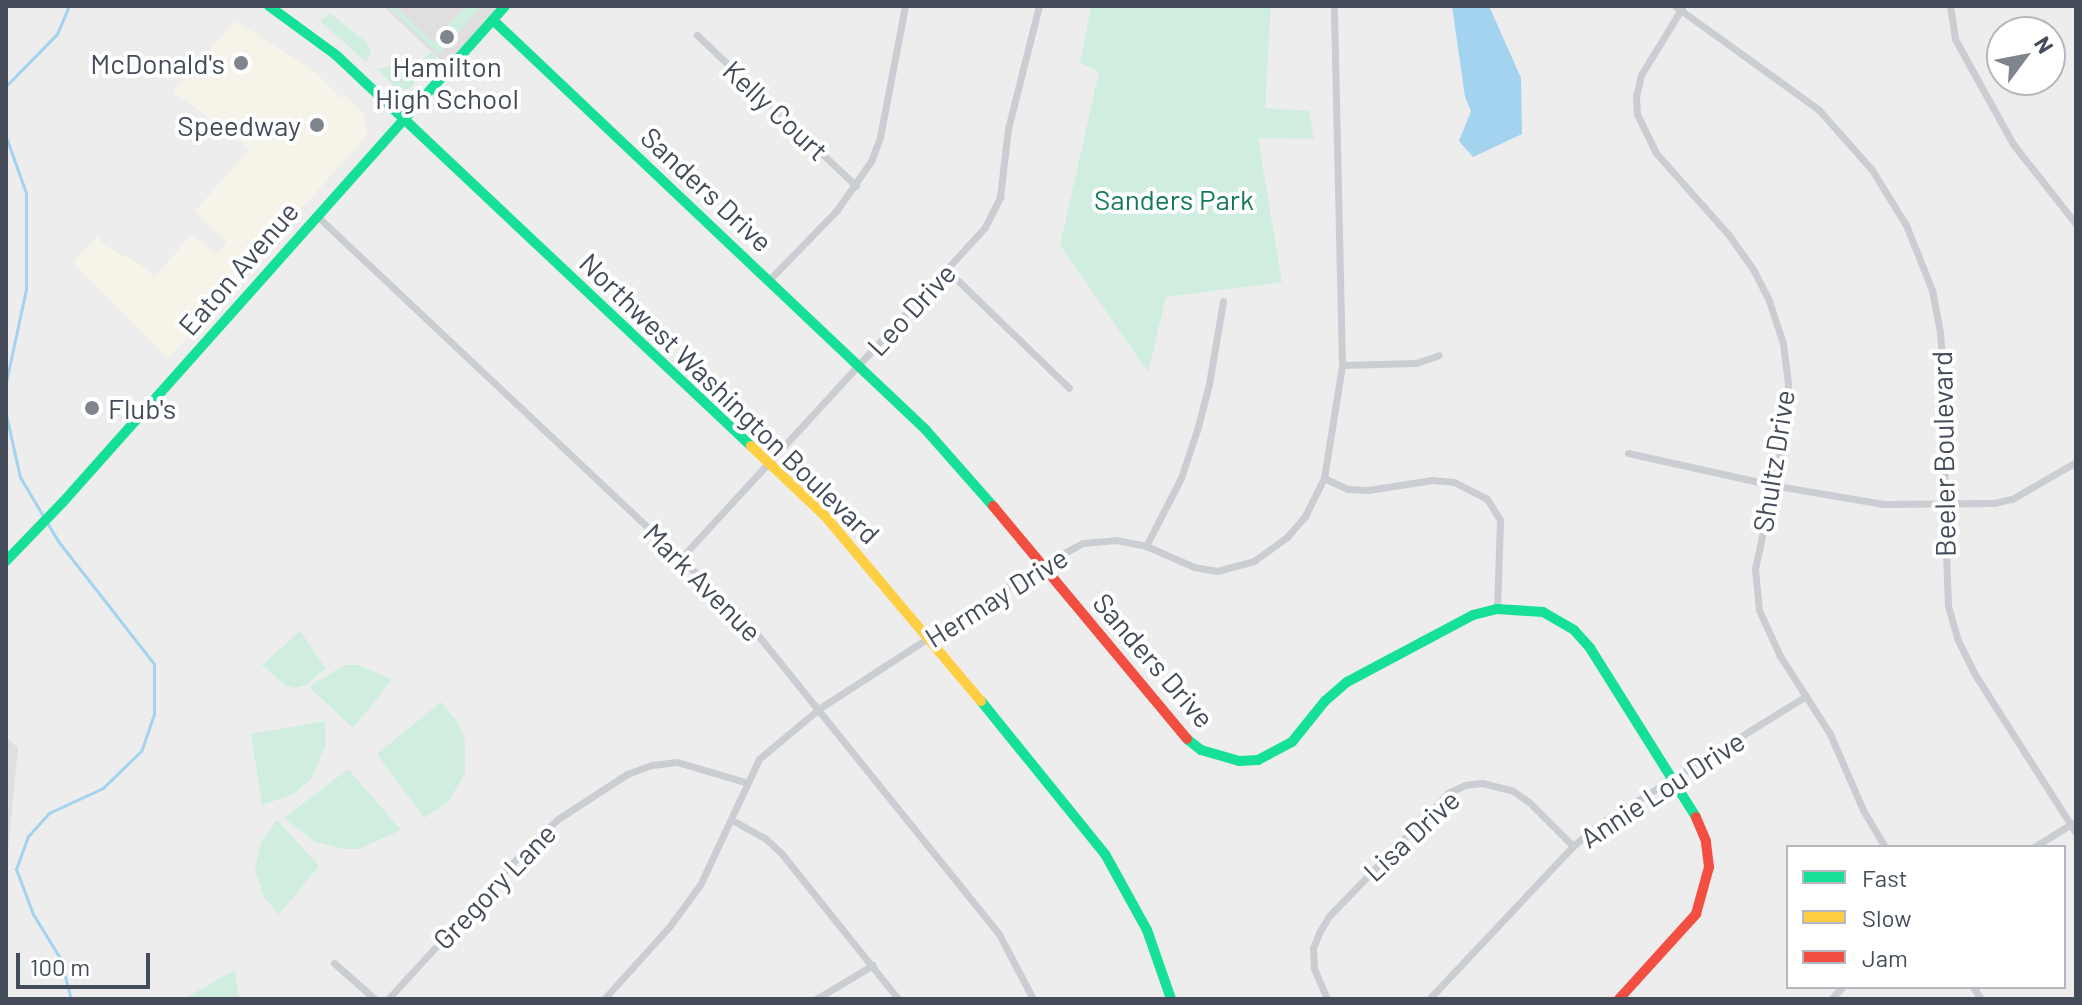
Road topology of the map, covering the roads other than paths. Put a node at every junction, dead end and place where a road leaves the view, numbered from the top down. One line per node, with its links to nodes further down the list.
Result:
1 (269, 6): 10 (street, Northwest Washington Boulevard)
2 (505, 6): 8 (street, Eaton Avenue)
3 (905, 6): 11 (street)
4 (1039, 6): 14 (street, Leo Drive)
5 (1334, 6): 19 (street, Hermay Drive)
6 (1950, 6): 13 (street)
7 (1680, 7): 25 (street, Shultz Drive); 26 (street, Beeler Boulevard)
8 (493, 20): 10 (street, Eaton Avenue); 15 (street, Sanders Drive)
9 (697, 35): 11 (street, Kelly Court)
10 (404, 119): 12 (street, Eaton Avenue); 22 (street, Northwest Washington Boulevard)
11 (856, 186): 15 (street)
12 (316, 215): 28 (street, Mark Avenue); 29 (street, Eaton Avenue)
13 (2076, 224)
14 (948, 271): 18 (street, Leo Drive); 20 (street)
15 (769, 280): 18 (street, Sanders Drive)
16 (1223, 301): 27 (street)
17 (1439, 355): 19 (street)
18 (859, 364): 22 (street, Leo Drive); 30 (street, Sanders Drive)
19 (1342, 365): 24 (street, Hermay Drive)
20 (1069, 388)
21 (1628, 453): 25 (street)
22 (766, 462): 28 (street, Leo Drive); 32 (street, Northwest Washington Boulevard)
23 (2076, 462): 26 (street)
24 (1324, 478): 27 (street, Hermay Drive); 31 (street)
25 (1772, 485): 26 (street); 33 (street, Shultz Drive)
26 (1944, 501): 38 (street, Beeler Boulevard)
27 (1146, 546): 30 (street, Hermay Drive)
28 (681, 558): 34 (street, Mark Avenue)
29 (6, 561)
30 (1041, 565): 31 (street, Sanders Drive); 32 (street, Hermay Drive)
31 (1497, 609): 35 (street, Sanders Drive)
32 (927, 639): 34 (street, Hermay Drive); 51 (street, Northwest Washington Boulevard)
33 (1806, 696): 35 (street, Annie Lou Drive); 40 (street, Shultz Drive)
34 (820, 708): 36 (street, Hermay Drive); 50 (street, Mark Avenue)
35 (1672, 779): 42 (street, Annie Lou Drive); 54 (street, Sanders Drive)
36 (745, 782): 37 (street, Hermay Drive); 46 (street, Gregory Lane)
37 (732, 820): 44 (street); 47 (street, Hermay Drive)
38 (2073, 823): 39 (street, Beeler Boulevard); 41 (street)
39 (2076, 833)
40 (1884, 845)
41 (2037, 845)
42 (1573, 846): 52 (street, Lisa Drive); 53 (street, Annie Lou Drive)
43 (334, 963): 45 (street)
44 (873, 965): 48 (street); 49 (street)
45 (375, 999)
46 (388, 999)
47 (604, 999)
48 (816, 999)
49 (898, 999)
50 (1033, 999)
51 (1171, 999)
52 (1327, 999)
53 (1429, 999)
54 (1619, 999)

